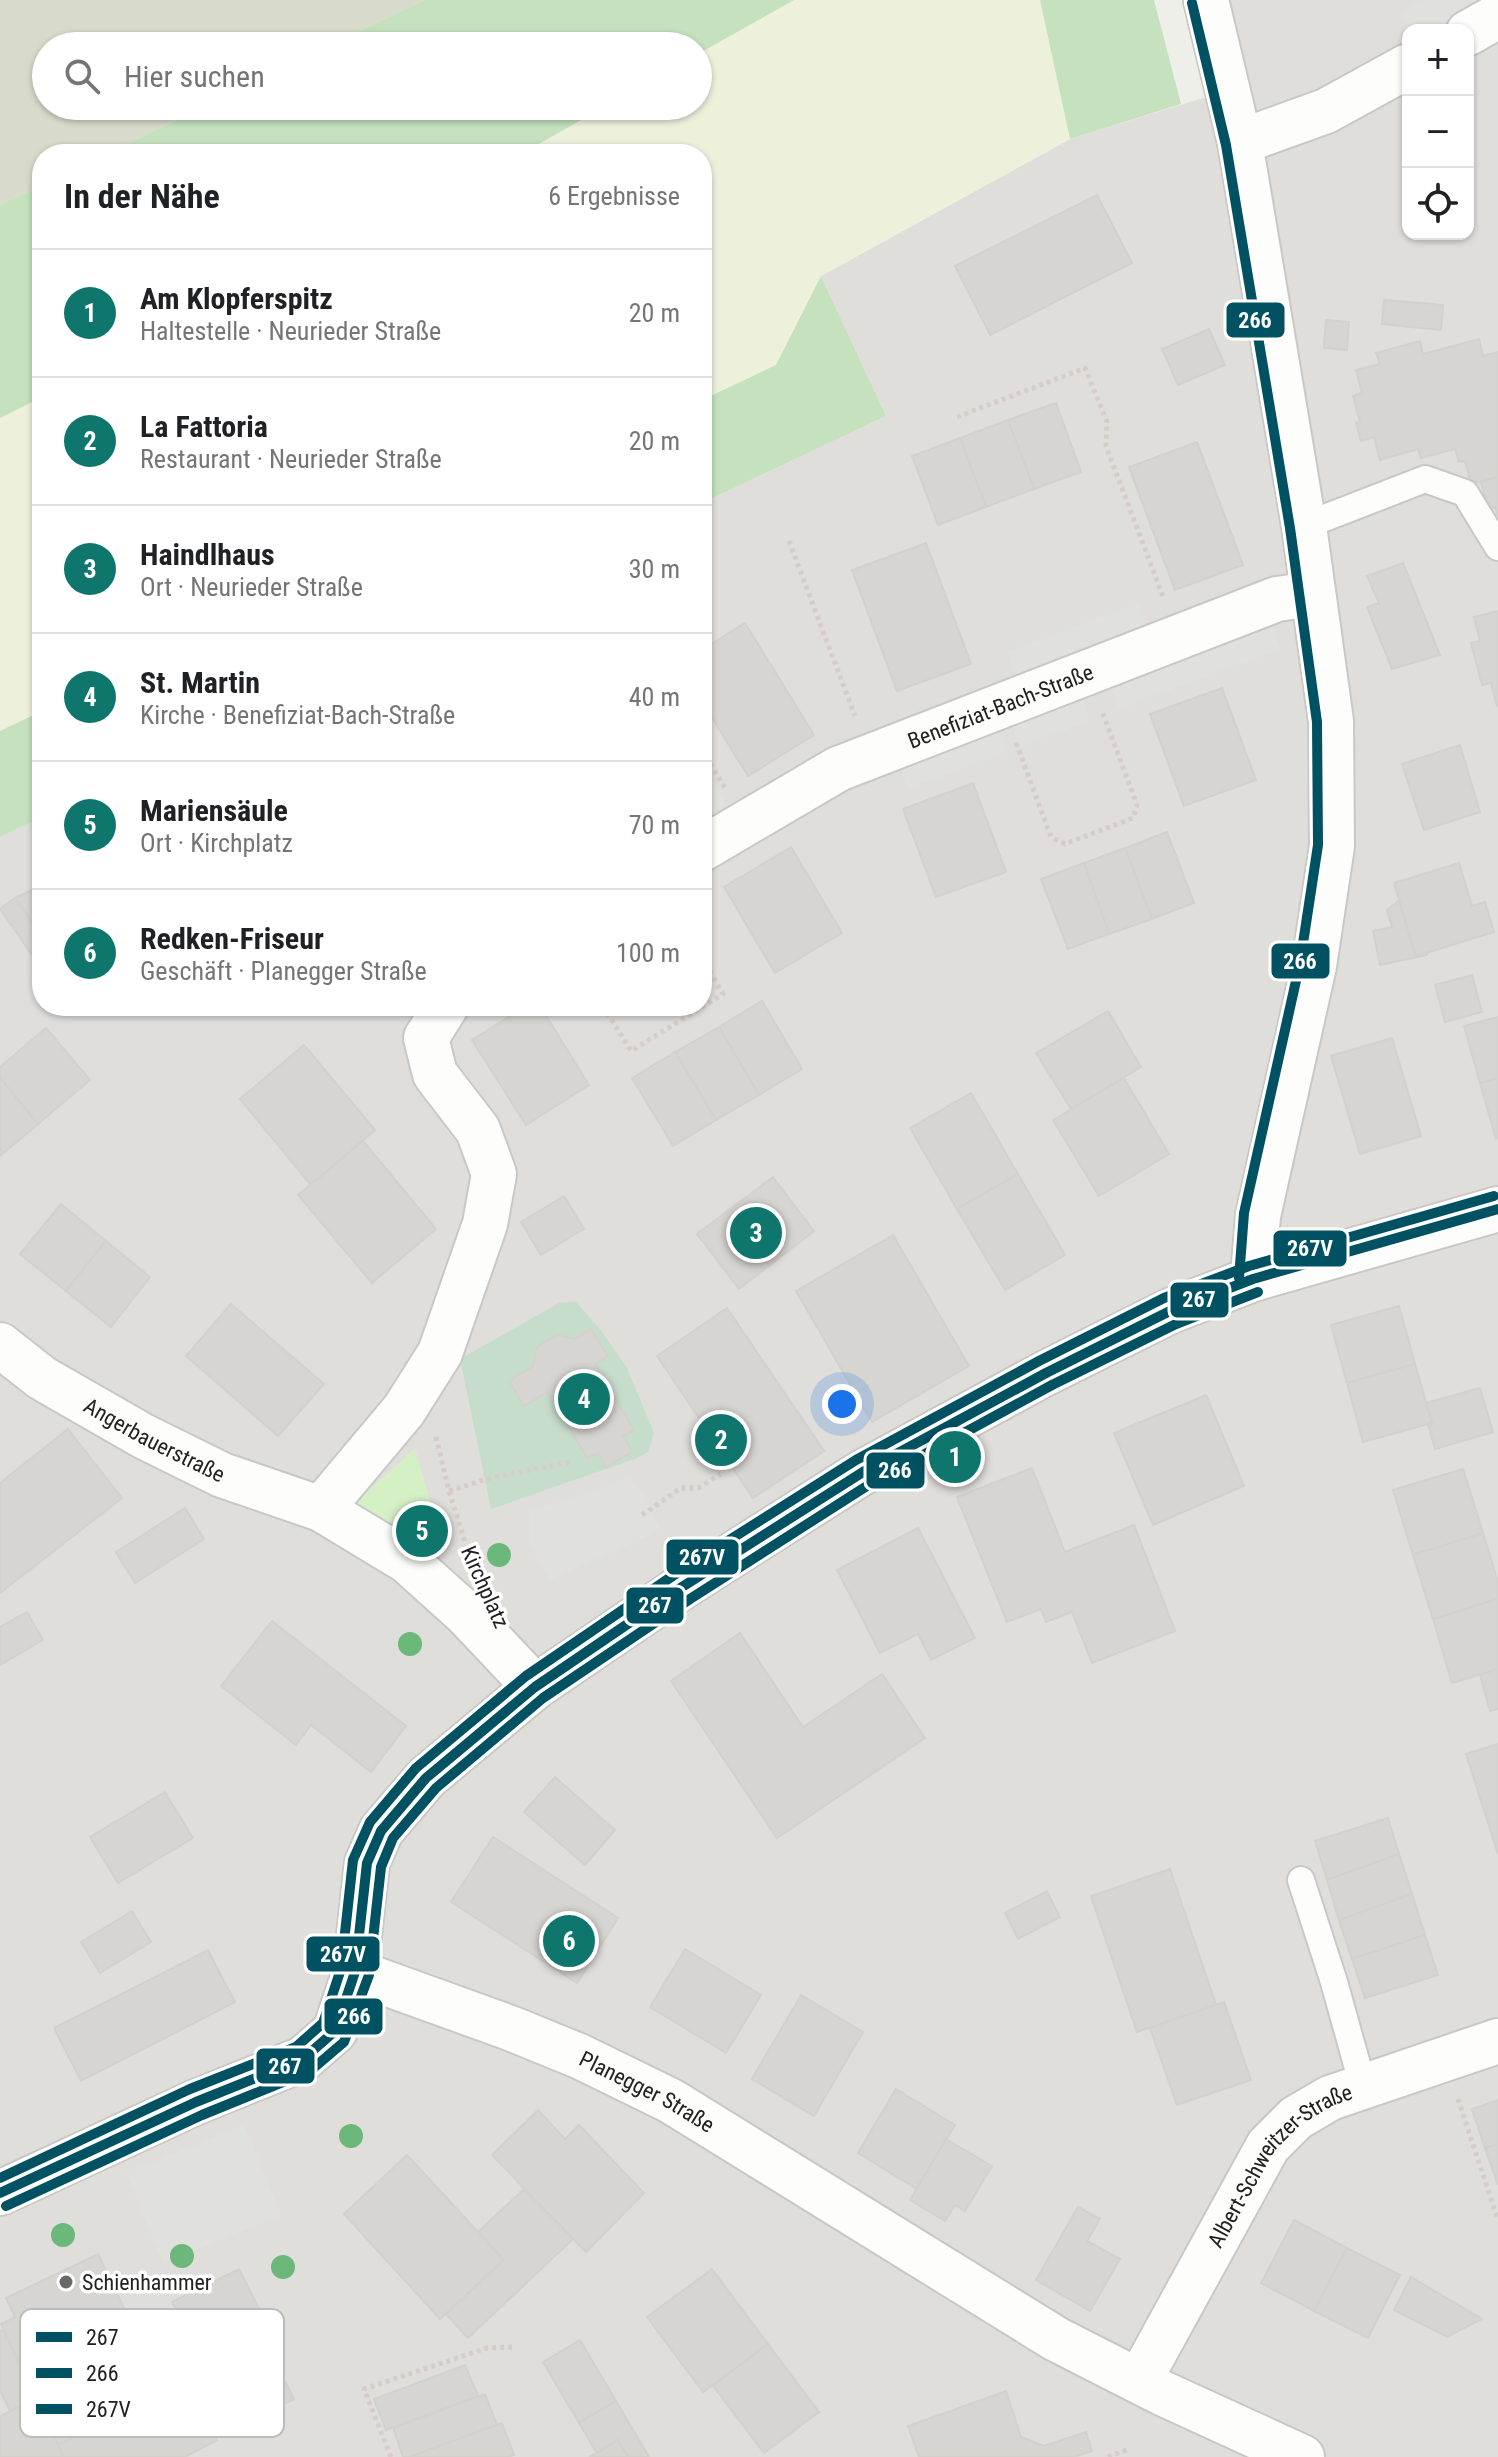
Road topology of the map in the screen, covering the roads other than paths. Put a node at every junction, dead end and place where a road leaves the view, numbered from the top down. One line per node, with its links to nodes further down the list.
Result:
1 (1206, 0): 5 (street)
2 (1498, 16): 3 (street)
3 (1474, 30)
4 (1402, 69): 5 (street)
5 (1240, 142): 6 (street)
6 (1304, 526): 7 (lane); 8 (street)
7 (1498, 547)
8 (1313, 594): 9 (street, Benefiziat-Bach-Straße); 12 (street)
9 (712, 843)
10 (440, 1016): 14 (street)
11 (1498, 1210): 12 (street)
12 (1253, 1279): 15 (street)
13 (0, 1345): 14 (street, Angerbauerstraße)
14 (321, 1509): 15 (street, Kirchplatz)
15 (535, 1687): 17 (street)
16 (1301, 1880): 19 (lane)
17 (355, 1972): 20 (street); 21 (street, Planegger Straße)
18 (1498, 2041): 19 (street, Albert-Schweitzer-Straße)
19 (1363, 2086): 21 (street, Albert-Schweitzer-Straße)
20 (0, 2193)
21 (1139, 2381): 22 (street, Planegger Straße)
22 (1302, 2457)

